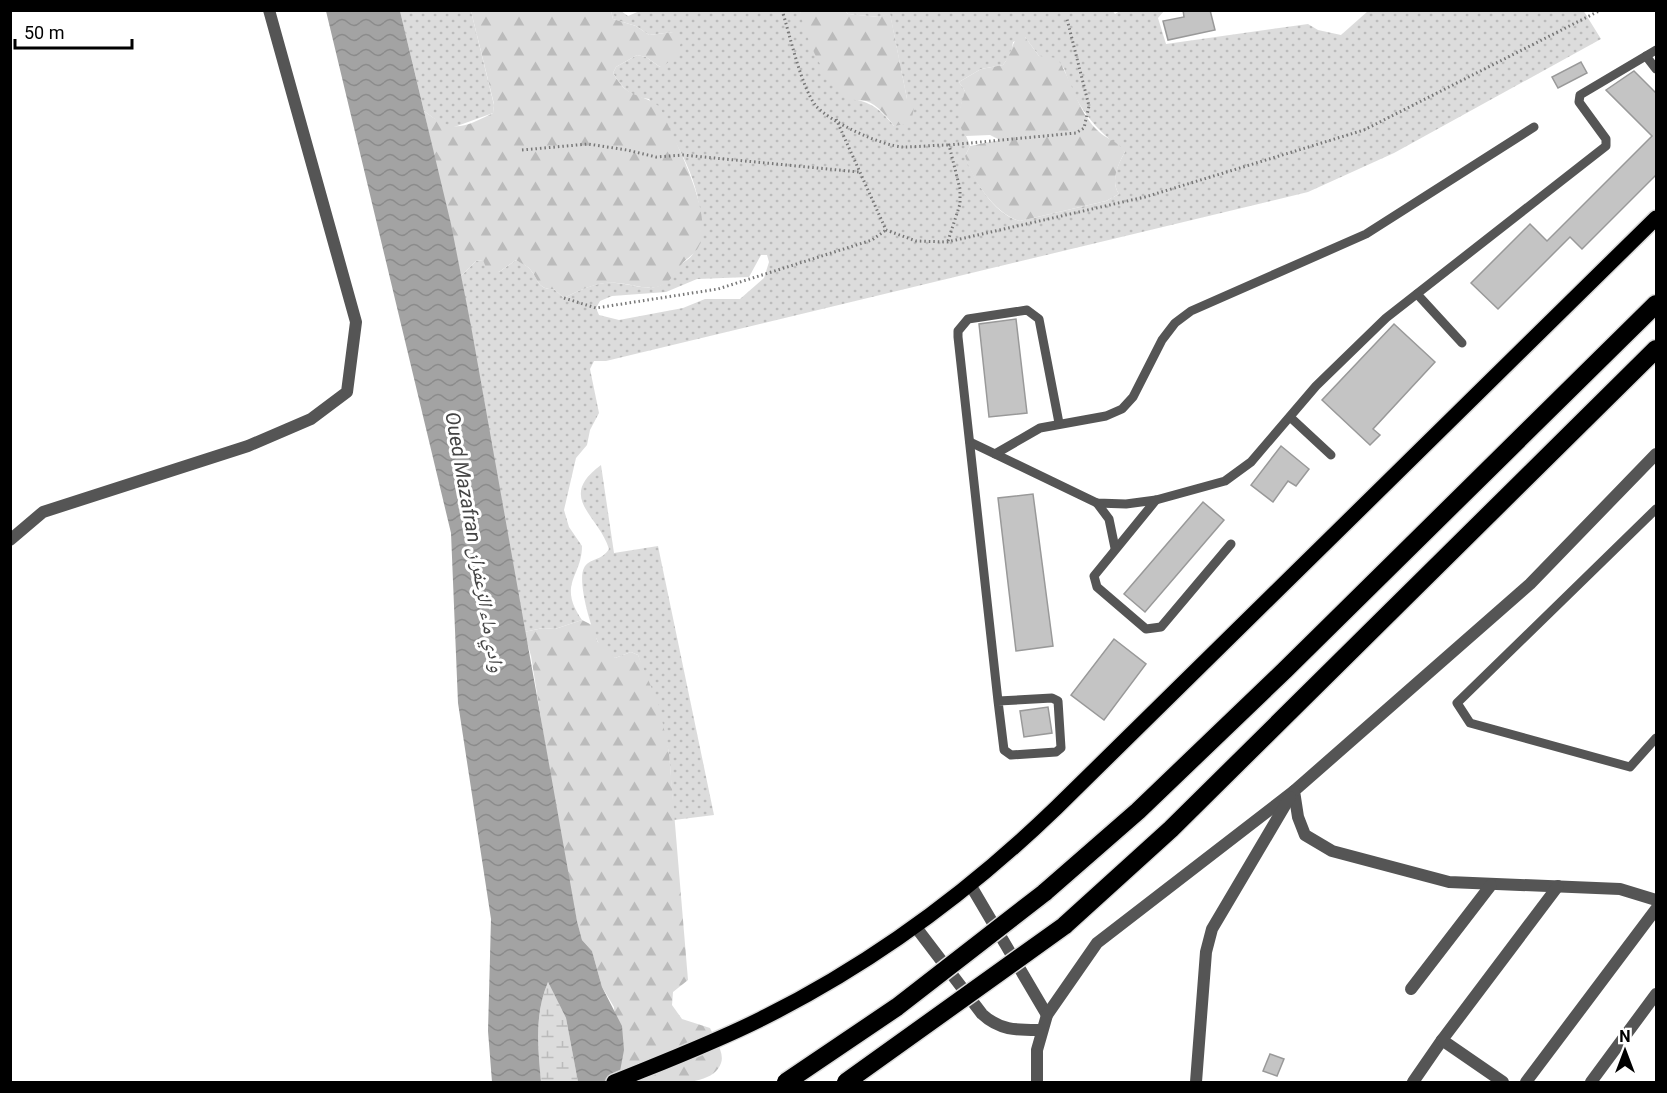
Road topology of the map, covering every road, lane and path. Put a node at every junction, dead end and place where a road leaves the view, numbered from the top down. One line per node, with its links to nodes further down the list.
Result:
1 (269, 10): 30 (street)
2 (782, 10): 8 (path)
3 (1601, 10): 15 (path)
4 (1067, 19): 10 (path)
5 (1656, 50): 6 (lane)
6 (1646, 56): 7 (lane); 16 (lane)
7 (1656, 69)
8 (836, 119): 10 (path); 12 (path)
9 (1534, 127): 22 (lane)
10 (949, 145): 15 (path)
11 (522, 150): 12 (path)
12 (859, 172): 14 (path)
13 (1656, 218): 37 (main road)
14 (885, 230): 15 (path); 17 (path)
15 (947, 242)
16 (1417, 294): 19 (lane); 21 (lane)
17 (564, 298)
18 (1656, 303): 48 (highway, bridge)
19 (1461, 343)
20 (1656, 349): 49 (highway, bridge)
21 (1290, 417): 26 (lane); 27 (lane)
22 (1059, 423): 23 (lane); 24 (lane)
23 (970, 442): 24 (lane); 33 (lane)
24 (995, 454): 28 (lane)
25 (1656, 454): 35 (street)
26 (1331, 455)
27 (1156, 500): 28 (lane); 32 (lane)
28 (1097, 503): 32 (lane)
29 (1656, 510): 34 (lane)
30 (10, 540)
31 (1231, 544): 32 (lane)
32 (1115, 548)
33 (998, 700): 33 (lane)
34 (1656, 738)
35 (1294, 791): 36 (street); 44 (street); 51 (street)
36 (1491, 885): 38 (street); 42 (street)
37 (971, 886): 41 (main road); 44 (street)
38 (1558, 886): 39 (street); 46 (street)
39 (1656, 900)
40 (1656, 909): 54 (street)
41 (915, 926): 45 (street); 47 (main road)
42 (1411, 989)
43 (1656, 994): 55 (street)
44 (1047, 1016): 45 (street)
45 (1042, 1030): 50 (street)
46 (1442, 1040): 52 (street); 53 (street)
47 (614, 1083)
48 (786, 1083)
49 (846, 1083)
50 (1037, 1083)
51 (1196, 1083)
52 (1413, 1083)
53 (1503, 1083)
54 (1526, 1083)
55 (1591, 1083)

